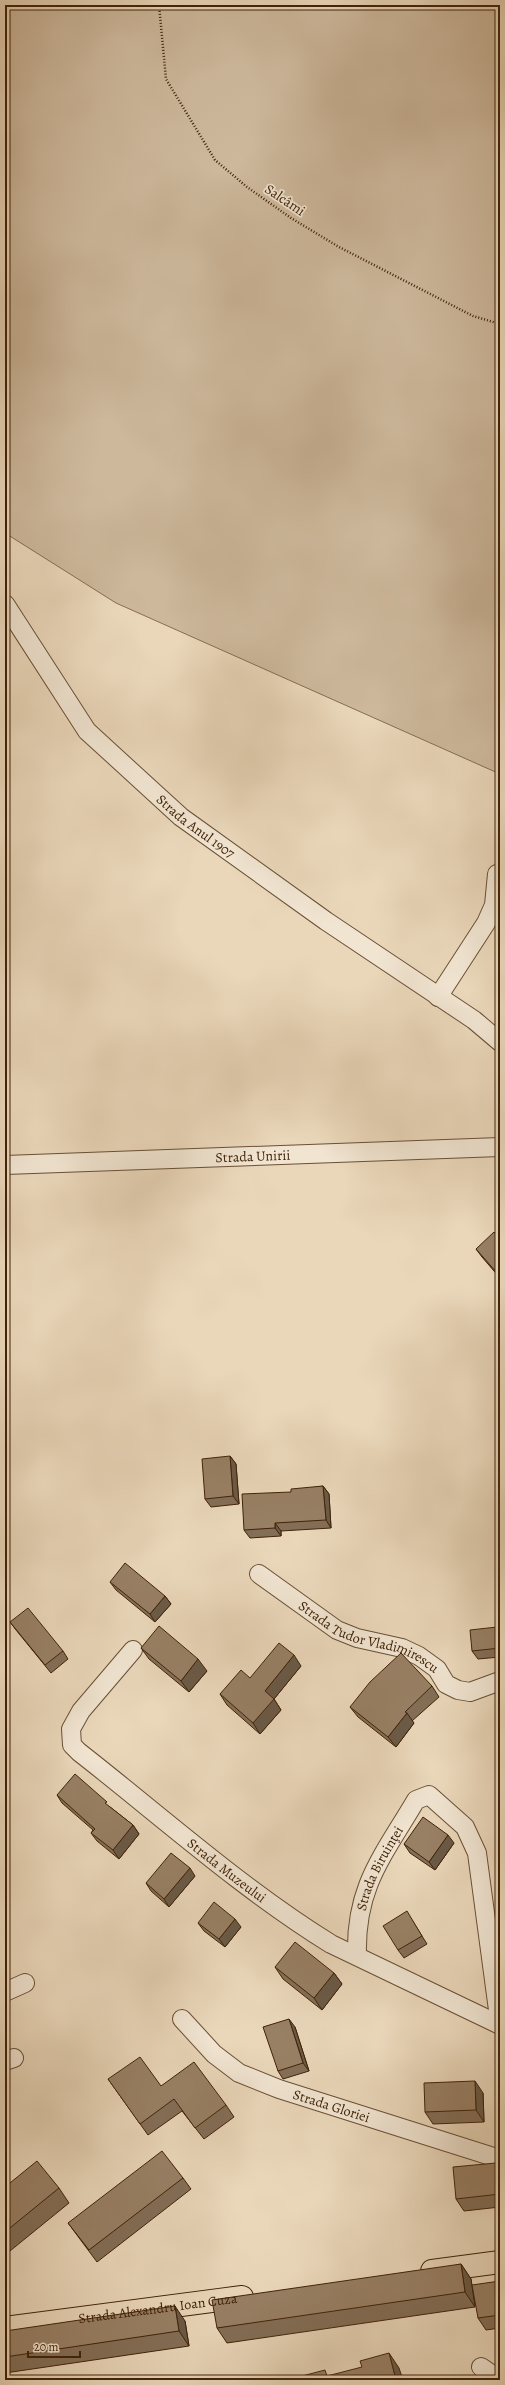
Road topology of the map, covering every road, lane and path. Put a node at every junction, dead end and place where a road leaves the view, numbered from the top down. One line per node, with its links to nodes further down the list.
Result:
1 (159, 5): 2 (path, Salcâmi)
2 (500, 324)
3 (5, 604): 5 (street, Strada Anul 1907)
4 (497, 874): 5 (street)
5 (438, 997): 6 (street, Strada Anul 1907)
6 (500, 1042)
7 (499, 1152): 8 (street, Strada Unirii)
8 (5, 1165)
9 (259, 1574): 11 (street, Strada Tudor Vladimirescu)
10 (133, 1650): 13 (street, Strada Muzeului)
11 (500, 1681)
12 (429, 1795): 13 (street, Strada Biruinţei); 17 (street, Strada Muzeului)
13 (357, 1956): 17 (street, Strada Muzeului)
14 (25, 1983): 15 (street)
15 (5, 1992)
16 (182, 2019): 18 (street, Strada Gloriei)
17 (500, 2025)
18 (500, 2159)
19 (500, 2262): 20 (main road)
20 (414, 2274)
21 (264, 2294): 22 (main road, Strada Alexandru Ioan Cuza)
22 (5, 2328)
23 (481, 2367): 24 (street)
24 (500, 2380)

